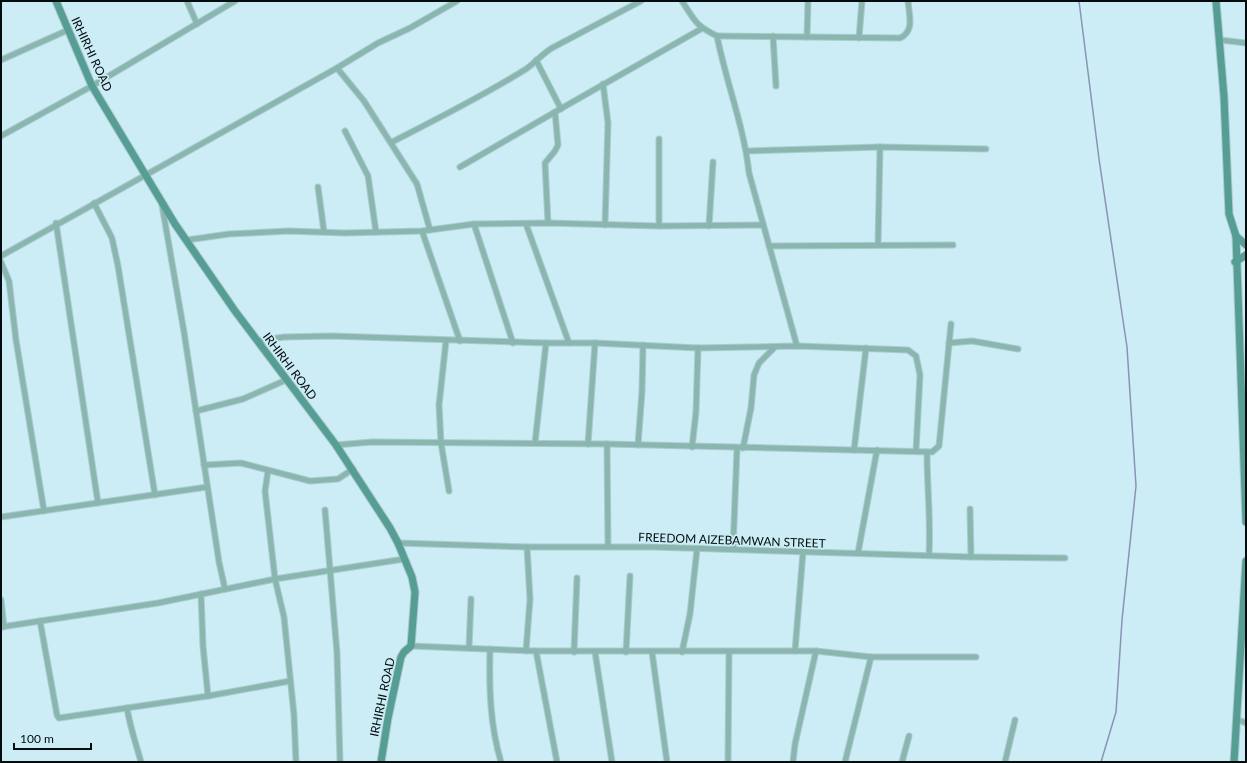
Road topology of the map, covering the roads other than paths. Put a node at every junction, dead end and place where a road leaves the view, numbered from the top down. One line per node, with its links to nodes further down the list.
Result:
1 (56, 1): 14 (street, IRHIRHI ROAD)
2 (187, 1): 12 (street)
3 (236, 1): 12 (street)
4 (457, 1): 11 (street)
5 (641, 1): 22 (street)
6 (682, 1): 13 (street)
7 (808, 1): 17 (street)
8 (862, 1): 18 (street)
9 (908, 1): 18 (street)
10 (1216, 1): 19 (street)
11 (449, 2): 23 (street)
12 (197, 24): 25 (street)
13 (701, 29): 15 (street); 24 (street)
14 (68, 30): 21 (street); 25 (street, IRHIRHI ROAD)
15 (716, 36): 16 (street); 35 (street)
16 (773, 36): 17 (street); 26 (street)
17 (807, 37): 18 (street)
18 (859, 38)
19 (1220, 40): 20 (street); 54 (street)
20 (1246, 43)
21 (1, 60)
22 (536, 60): 27 (street); 32 (street)
23 (337, 68): 32 (street); 38 (street)
24 (604, 84): 27 (street); 46 (street)
25 (92, 86): 30 (street); 38 (street, IRHIRHI ROAD)
26 (776, 86)
27 (561, 109): 28 (street)
28 (555, 112): 37 (street); 42 (street)
29 (345, 131): 53 (street)
30 (1, 136)
31 (659, 139): 48 (street)
32 (392, 142): 50 (street)
33 (880, 147): 34 (street); 35 (street); 57 (street)
34 (986, 149)
35 (746, 151): 47 (street)
36 (713, 162): 49 (street)
37 (460, 167)
38 (145, 174): 40 (street, IRHIRHI ROAD); 41 (street)
39 (318, 187): 52 (street)
40 (161, 202): 55 (street, IRHIRHI ROAD); 80 (street)
41 (94, 203): 43 (street); 99 (street)
42 (548, 223): 45 (street); 46 (street)
43 (56, 224): 61 (street); 100 (street)
44 (474, 224): 45 (street); 50 (street); 68 (street)
45 (526, 224): 70 (street)
46 (605, 225): 48 (street)
47 (763, 225): 49 (street); 59 (street)
48 (659, 226): 49 (street)
49 (709, 226)
50 (430, 230): 51 (street)
51 (422, 231): 53 (street); 67 (street)
52 (324, 232): 53 (street); 55 (street)
53 (376, 232)
54 (1236, 236): 56 (street); 63 (street)
55 (186, 240): 65 (street, IRHIRHI ROAD)
56 (1246, 244)
57 (878, 245): 58 (street); 59 (street)
58 (953, 245)
59 (769, 246): 74 (street)
60 (1246, 255): 63 (street)
61 (1, 256)
62 (1, 262): 103 (street)
63 (1235, 262): 85 (street)
64 (951, 324): 72 (street)
65 (258, 341): 66 (street); 79 (street, IRHIRHI ROAD)
66 (446, 341): 67 (street); 81 (street)
67 (460, 341): 68 (street)
68 (512, 342): 69 (street)
69 (546, 343): 70 (street); 82 (street)
70 (569, 343): 71 (street)
71 (595, 343): 73 (street); 83 (street)
72 (949, 343): 78 (street); 93 (street)
73 (643, 345): 76 (street); 87 (street)
74 (797, 346): 75 (street); 77 (street)
75 (775, 347): 76 (street); 89 (street)
76 (698, 348): 88 (street)
77 (866, 348): 90 (street); 92 (street)
78 (1018, 350)
79 (286, 380): 80 (street); 86 (street, IRHIRHI ROAD)
80 (196, 411): 94 (street)
81 (441, 443): 82 (street); 86 (street); 98 (street)
82 (535, 444): 83 (street)
83 (588, 444): 84 (street)
84 (607, 444): 87 (street); 108 (street)
85 (1245, 444): 105 (street)
86 (336, 445): 95 (street, IRHIRHI ROAD)
87 (638, 445): 88 (street)
88 (692, 447): 89 (street)
89 (740, 449): 90 (street); 110 (street)
90 (854, 450): 91 (street)
91 (876, 450): 92 (street); 112 (street)
92 (916, 451): 93 (street)
93 (927, 452): 113 (street)
94 (204, 465): 96 (street); 97 (street)
95 (353, 469): 96 (street); 106 (street, IRHIRHI ROAD)
96 (268, 471): 121 (street)
97 (207, 487): 99 (street); 122 (street)
98 (449, 491)
99 (155, 495): 100 (street)
100 (98, 503): 103 (street)
101 (970, 509): 114 (street)
102 (325, 510): 118 (street)
103 (44, 511): 104 (street)
104 (1, 517)
105 (1246, 522)
106 (398, 543): 107 (street, FREEDOM AIZEBAMWAN STREET); 116 (street, IRHIRHI ROAD)
107 (527, 546): 108 (street, FREEDOM AIZEBAMWAN STREET); 132 (street)
108 (608, 546): 109 (street, FREEDOM AIZEBAMWAN STREET)
109 (697, 549): 110 (street, FREEDOM AIZEBAMWAN STREET); 140 (street)
110 (733, 549): 111 (street, FREEDOM AIZEBAMWAN STREET)
111 (803, 552): 112 (street, FREEDOM AIZEBAMWAN STREET); 134 (street)
112 (858, 554): 113 (street, FREEDOM AIZEBAMWAN STREET)
113 (929, 555): 114 (street, FREEDOM AIZEBAMWAN STREET)
114 (971, 557): 115 (street, FREEDOM AIZEBAMWAN STREET)
115 (1065, 558)
116 (404, 559): 118 (street); 129 (street, IRHIRHI ROAD)
117 (1246, 561): 127 (street)
118 (330, 570): 121 (street); 154 (street)
119 (630, 576): 138 (street)
120 (577, 578): 136 (street)
121 (275, 579): 122 (street); 145 (street)
122 (226, 589): 123 (street)
123 (201, 594): 126 (street); 146 (street)
124 (471, 599): 130 (street)
125 (1, 600): 128 (street)
126 (40, 621): 128 (street); 147 (street)
127 (1244, 626): 144 (street)
128 (3, 627)
129 (411, 646): 130 (street); 155 (street, IRHIRHI ROAD)
130 (470, 648): 131 (street)
131 (490, 649): 132 (street); 156 (street)
132 (526, 651): 133 (street)
133 (536, 651): 136 (street); 157 (street)
134 (795, 651): 135 (street); 141 (street)
135 (816, 651): 142 (street); 161 (street)
136 (574, 652): 137 (street)
137 (595, 652): 138 (street); 158 (street)
138 (626, 652): 139 (street)
139 (652, 652): 140 (street); 159 (street)
140 (682, 652): 141 (street)
141 (729, 652): 160 (street)
142 (871, 656): 143 (street); 162 (street)
143 (976, 658)
144 (1243, 678): 148 (street)
145 (290, 681): 146 (street); 153 (street)
146 (208, 696): 147 (street)
147 (127, 708): 152 (street)
148 (1236, 719): 150 (street); 165 (street)
149 (1015, 720): 164 (street)
150 (1246, 723)
151 (909, 736): 163 (street)
152 (141, 762)
153 (296, 762)
154 (340, 762)
155 (381, 762)
156 (501, 762)
157 (557, 762)
158 (612, 762)
159 (667, 762)
160 (728, 762)
161 (793, 762)
162 (845, 762)
163 (902, 762)
164 (1005, 762)
165 (1234, 762)

